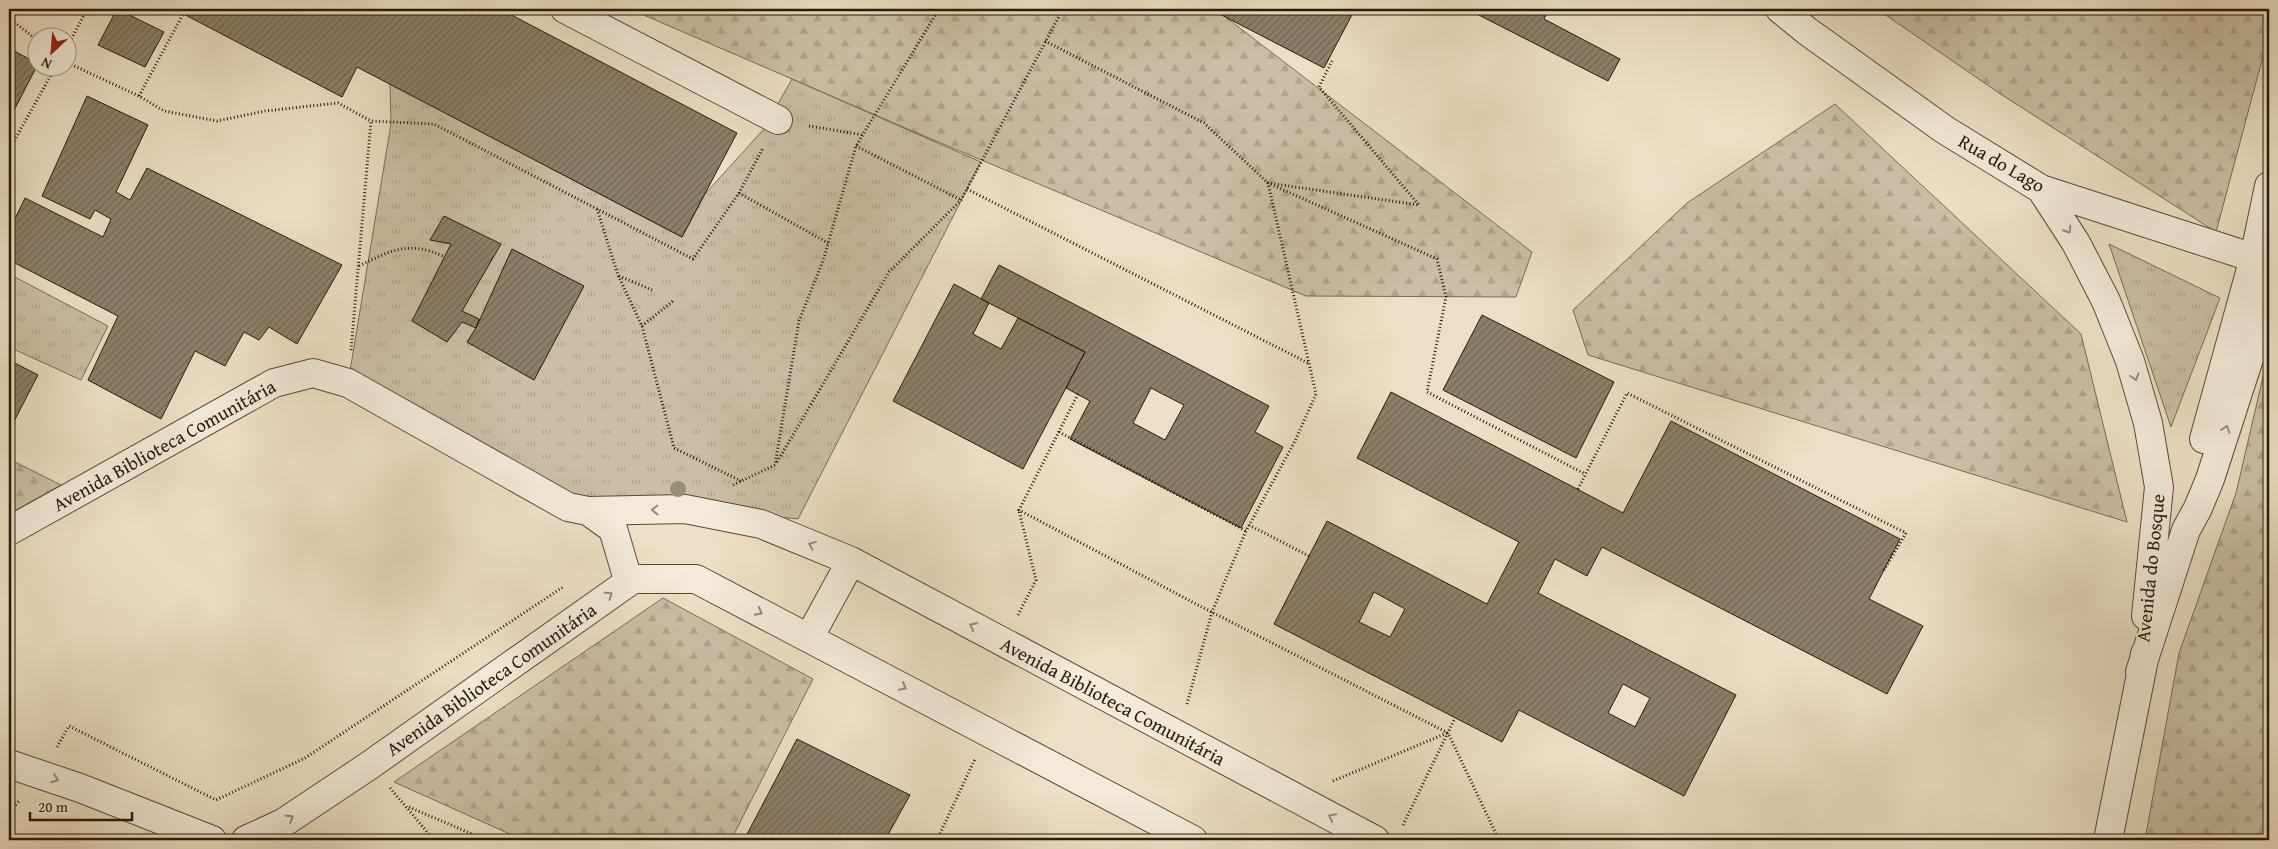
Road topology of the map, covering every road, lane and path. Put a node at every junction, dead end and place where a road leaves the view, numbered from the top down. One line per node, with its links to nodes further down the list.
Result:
1 (565, 9): 15 (street)
2 (939, 9): 17 (path)
3 (1062, 9): 10 (path)
4 (1780, 9): 23 (street, Rua do Lago)
5 (183, 14): 14 (path)
6 (84, 15): 8 (path)
7 (9, 18): 9 (path)
8 (77, 28)
9 (28, 33)
10 (1045, 41): 20 (path); 22 (path)
11 (1332, 61): 20 (path)
12 (78, 68): 14 (path)
13 (49, 78): 19 (path)
14 (139, 96): 16 (path)
15 (778, 120): 17 (path); 24 (path)
16 (371, 121): 26 (path); 30 (path)
17 (863, 135): 18 (path)
18 (856, 146): 25 (path); 27 (path)
19 (9, 150)
20 (1268, 182): 35 (path); 40 (path)
21 (2269, 186): 29 (street, Avenida do Bosque)
22 (967, 189): 25 (path); 35 (path)
23 (2041, 189): 29 (street, Rua do Lago); 57 (street, Avenida do Bosque, one-way to 57)
24 (738, 193): 26 (path); 27 (path)
25 (960, 200): 39 (path)
26 (597, 208): 31 (path)
27 (828, 243): 39 (path)
28 (444, 257): 30 (path)
29 (2254, 258): 57 (street, Avenida do Bosque)
30 (358, 266): 36 (path)
31 (618, 275): 32 (path); 34 (path)
32 (652, 290)
33 (673, 301): 34 (path)
34 (642, 326): 41 (path)
35 (1308, 363): 46 (path)
36 (348, 384): 45 (street, Avenida Biblioteca Comunitária); 47 (street, Avenida Biblioteca Comunitária)
37 (1078, 394): 38 (path)
38 (1059, 432): 44 (path); 48 (path)
39 (775, 465): 41 (path)
40 (1585, 474): 42 (path); 51 (path)
41 (741, 481): 43 (path)
42 (1578, 489)
43 (685, 510): 45 (street, Avenida Biblioteca Comunitária, one-way to 45); 50 (street, Avenida Biblioteca Comunitária, one-way to 43)
44 (1019, 510): 54 (path); 56 (path)
45 (588, 511): 52 (street, Avenida Biblioteca Comunitária)
46 (1249, 525): 48 (path); 49 (path)
47 (9, 531)
48 (1246, 531): 54 (path)
49 (1309, 556)
50 (851, 561): 55 (street); 56 (street, Avenida Biblioteca Comunitária, one-way to 50)
51 (1884, 570)
52 (633, 579): 55 (street, one-way to 55); 63 (street, Avenida Biblioteca Comunitária, one-way to 52)
53 (570, 582): 64 (path)
54 (1212, 612): 60 (path); 61 (path)
55 (809, 638): 59 (street, one-way to 59)
56 (1004, 642): 61 (street, Avenida Biblioteca Comunitária)
57 (2140, 672): 76 (street, Avenida do Bosque)
58 (1455, 718): 60 (path)
59 (988, 732): 73 (path); 74 (street)
60 (1448, 733): 65 (path); 68 (path); 75 (path)
61 (1179, 736): 65 (street, Avenida Biblioteca Comunitária)
62 (9, 764): 64 (street)
63 (370, 765): 66 (path); 70 (street, Avenida Biblioteca Comunitária, one-way to 63)
64 (42, 775): 67 (path); 69 (street, one-way to 69)
65 (1294, 797): 68 (street, Avenida Biblioteca Comunitária, one-way to 65)
66 (406, 806): 71 (path); 72 (path)
67 (9, 813)
68 (1388, 836)
69 (212, 840)
70 (246, 840)
71 (434, 840)
72 (486, 840)
73 (937, 840)
74 (1193, 840)
75 (1500, 840)
76 (2108, 840)

